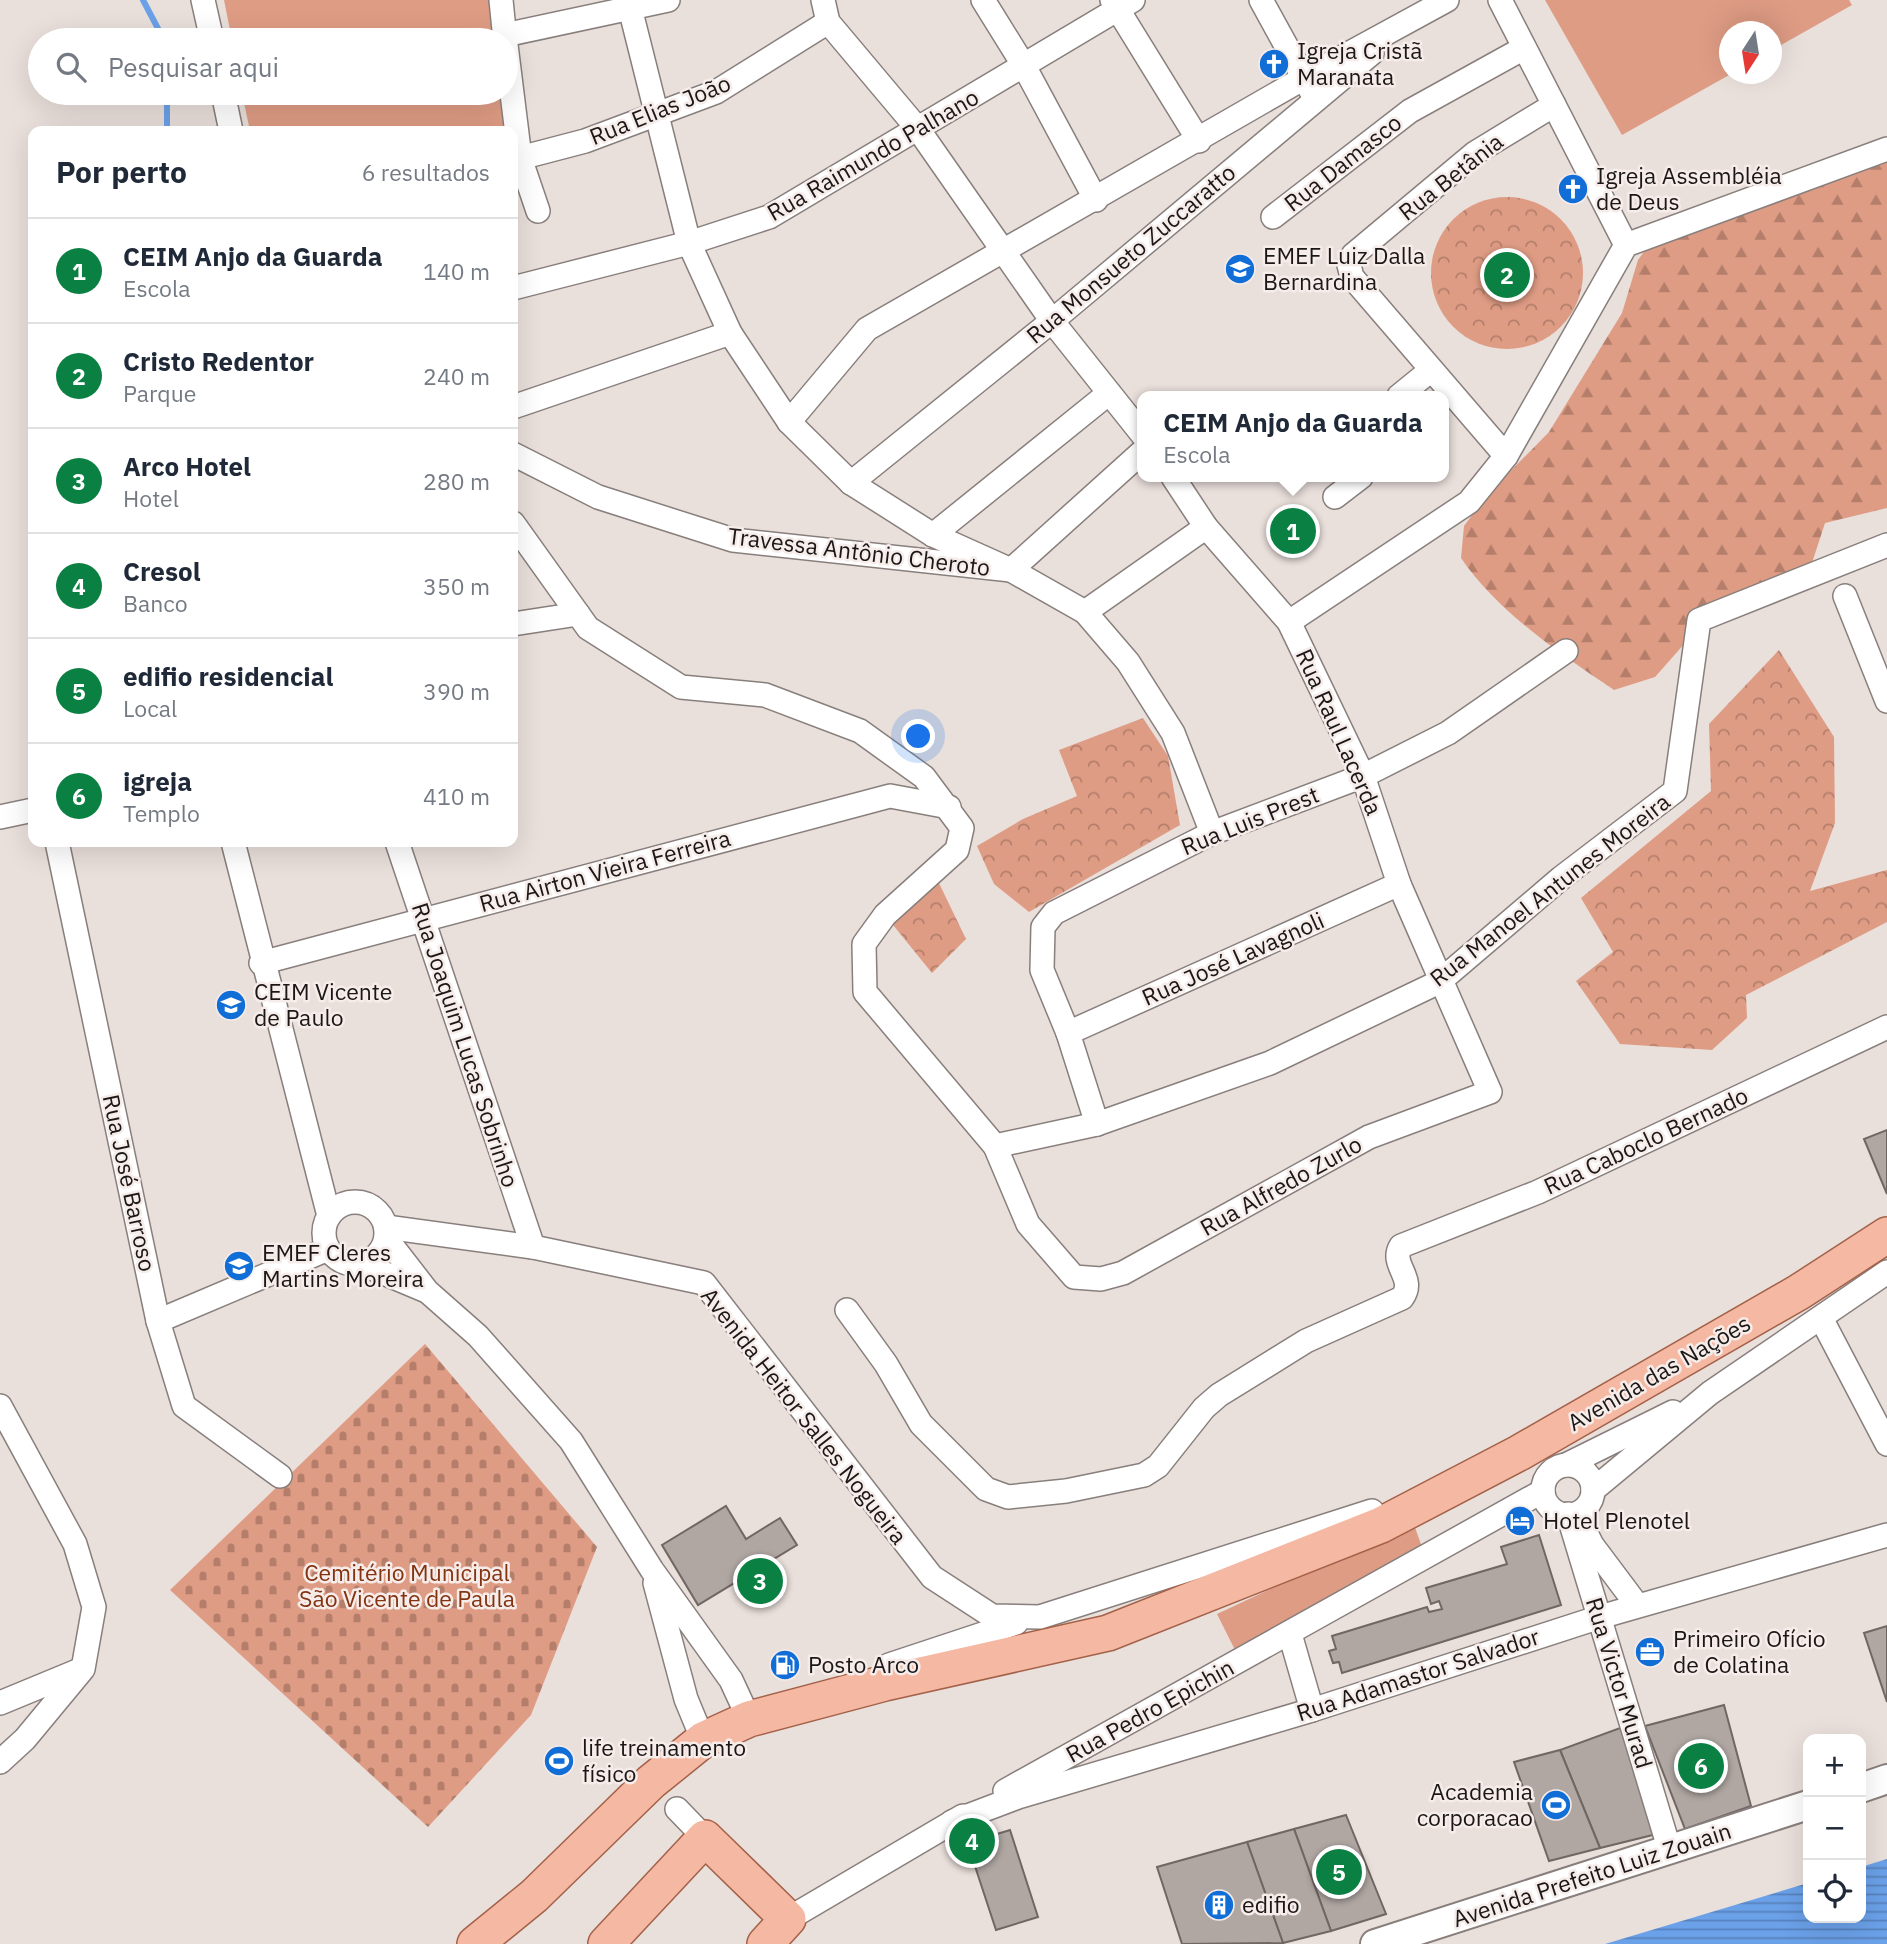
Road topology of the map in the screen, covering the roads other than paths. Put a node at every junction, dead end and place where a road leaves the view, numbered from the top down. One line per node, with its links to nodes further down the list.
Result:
1 (203, 0): 12 (street)
2 (501, 0): 13 (street)
3 (668, 0): 9 (street)
4 (983, 0): 16 (street)
5 (1261, 0): 17 (street)
6 (1447, 0): 11 (street, Rua Monsueto Zuccaratto)
7 (1500, 0): 15 (street)
8 (1121, 3): 16 (street, Rua Raimundo Palhano); 26 (street)
9 (629, 5): 14 (street); 22 (street)
10 (825, 11): 22 (street, Rua Elias João); 25 (street)
11 (1409, 22): 17 (street, Rua Monsueto Zuccaratto); 18 (street, Rua Monsueto Zuccaratto)
12 (209, 28)
13 (504, 28)
14 (518, 36)
15 (1524, 48): 21 (street); 32 (street, Rua Damasco)
16 (1024, 66): 25 (street, Rua Raimundo Palhano); 30 (street)
17 (1304, 78): 18 (street); 26 (street, Rua Monsueto Zuccaratto)
18 (1316, 100): 37 (street, Rua Monsueto Zuccaratto)
19 (226, 105): 23 (street)
20 (513, 105): 24 (street)
21 (1554, 105): 34 (street); 39 (street, Rua Betânia)
22 (657, 116): 29 (street, Rua Elias João); 33 (street)
23 (230, 126)
24 (516, 126)
25 (918, 129): 33 (street, Rua Raimundo Palhano); 35 (street)
26 (1199, 141): 30 (street, Rua Monsueto Zuccaratto)
27 (518, 142): 29 (street)
28 (1887, 149): 34 (street)
29 (520, 158): 31 (street)
30 (1096, 200): 35 (street, Rua Monsueto Zuccaratto)
31 (538, 211)
32 (1273, 217)
33 (688, 243): 36 (street, Rua Raimundo Palhano); 38 (street)
34 (1626, 245): 47 (street)
35 (1006, 251): 37 (street); 45 (street, Rua Monsueto Zuccaratto)
36 (518, 287)
37 (1052, 321): 42 (street); 52 (street, Rua Monsueto Zuccaratto)
38 (730, 333): 43 (street); 45 (street)
39 (1431, 370): 40 (street); 41 (street)
40 (1405, 391)
41 (1442, 391)
42 (1109, 393): 46 (street); 56 (street)
43 (518, 405)
44 (1451, 407): 47 (street)
45 (789, 422): 52 (street)
46 (1137, 427)
47 (1506, 456): 62 (street)
48 (518, 457): 58 (street, Travessa Antônio Cheroto)
49 (1137, 457): 58 (street)
50 (1176, 482): 54 (street, Rua Raul Lacerda)
51 (1354, 482): 53 (street)
52 (852, 483): 56 (street)
53 (1335, 497)
54 (1206, 527): 60 (street); 62 (street, Rua Raul Lacerda)
55 (518, 530): 61 (street)
56 (933, 535): 58 (street)
57 (1887, 545): 77 (street, Rua Manoel Antunes Moreira)
58 (1011, 570): 60 (street)
59 (1845, 596): 65 (street)
60 (1085, 612): 70 (street)
61 (578, 614): 63 (street); 67 (street)
62 (1289, 622): 66 (street, Rua Raul Lacerda)
63 (518, 623)
64 (1566, 651): 66 (street, Rua Luis Prest)
65 (1887, 701)
66 (1363, 776): 70 (street, Rua Luis Prest); 74 (street, Rua Raul Lacerda)
67 (949, 807): 75 (street, Rua Airton Vieira Ferreira); 82 (street)
68 (28, 811): 69 (street)
69 (0, 817)
70 (1212, 833): 79 (street, Rua Luis Prest)
71 (58, 847): 92 (street, Rua José Barroso)
72 (234, 847): 76 (street)
73 (399, 847): 75 (street, Rua Joaquim Lucas Sobrinho)
74 (1399, 884): 77 (street, Rua Raul Lacerda); 79 (street, Rua José Lavagnoli)
75 (423, 920): 76 (street, Rua Airton Vieira Ferreira); 85 (street, Rua Joaquim Lucas Sobrinho)
76 (261, 963): 83 (street)
77 (1439, 982): 80 (street, Rua Raul Lacerda); 81 (street, Rua Manoel Antunes Moreira)
78 (1887, 1027): 91 (street, Rua Caboclo Bernado)
79 (1068, 1033): 81 (street)
80 (1490, 1093): 82 (street, Rua Alfredo Zurlo)
81 (1097, 1124): 82 (street, Rua Manoel Antunes Moreira)
82 (995, 1146)
83 (328, 1216): 84 (street); 86 (street)
84 (386, 1232): 85 (street, Avenida Heitor Salles Nogueira); 88 (street); 89 (street)
85 (533, 1247): 109 (street, Avenida Heitor Salles Nogueira)
86 (328, 1249): 88 (street); 92 (street)
87 (1886, 1256): 90 (main road, Avenida das Nações)
88 (362, 1264): 89 (street)
89 (427, 1291): 105 (street)
90 (1810, 1305): 93 (street); 95 (street); 96 (main road, Avenida das Nações)
91 (847, 1311)
92 (158, 1321): 98 (street, Rua José Barroso)
93 (1710, 1393): 97 (street); 99 (street)
94 (0, 1406): 111 (street)
95 (1887, 1444)
96 (1519, 1453): 101 (main road, Avenida das Nações); 106 (main road, Avenida das Nações)
97 (1566, 1465): 99 (street); 100 (street)
98 (280, 1476)
99 (1593, 1490): 102 (street)
100 (1543, 1491): 102 (street); 110 (street, Rua Pedro Epichin)
101 (1372, 1510): 106 (main road, Avenida das Nações); 109 (street)
102 (1572, 1514): 104 (street, Rua Victor Murad)
103 (1887, 1535): 107 (street, Rua Adamastor Salvador)
104 (1585, 1548): 107 (street, Rua Victor Murad); 108 (street, Rua Victor Murad)
105 (652, 1570): 115 (street); 116 (street)
106 (1226, 1584): 112 (main road, Avenida das Nações)
107 (1637, 1605): 108 (street, Rua Adamastor Salvador)
108 (1600, 1617): 114 (street, Rua Adamastor Salvador); 124 (street, Rua Victor Murad)
109 (990, 1624): 112 (street)
110 (1290, 1634): 114 (street); 120 (street, Rua Pedro Epichin)
111 (83, 1669): 113 (street); 117 (street)
112 (885, 1683): 115 (main road, Avenida das Nações)
113 (0, 1703)
114 (1312, 1710): 120 (street, Rua Adamastor Salvador)
115 (749, 1719): 116 (main road, Avenida das Nações)
116 (703, 1740): 126 (main road, Avenida das Nações)
117 (0, 1762)
118 (1887, 1779): 119 (street)
119 (1866, 1786)
120 (1015, 1792): 125 (street, Rua Pedro Epichin)
121 (1803, 1807): 124 (street, Avenida Prefeito Luiz Zouain)
122 (677, 1809): 123 (street)
123 (705, 1838): 125 (main road); 127 (main road)
124 (1671, 1851): 128 (street, Avenida Prefeito Luiz Zouain)
125 (777, 1932)
126 (475, 1944)
127 (606, 1944)
128 (1375, 1944)

